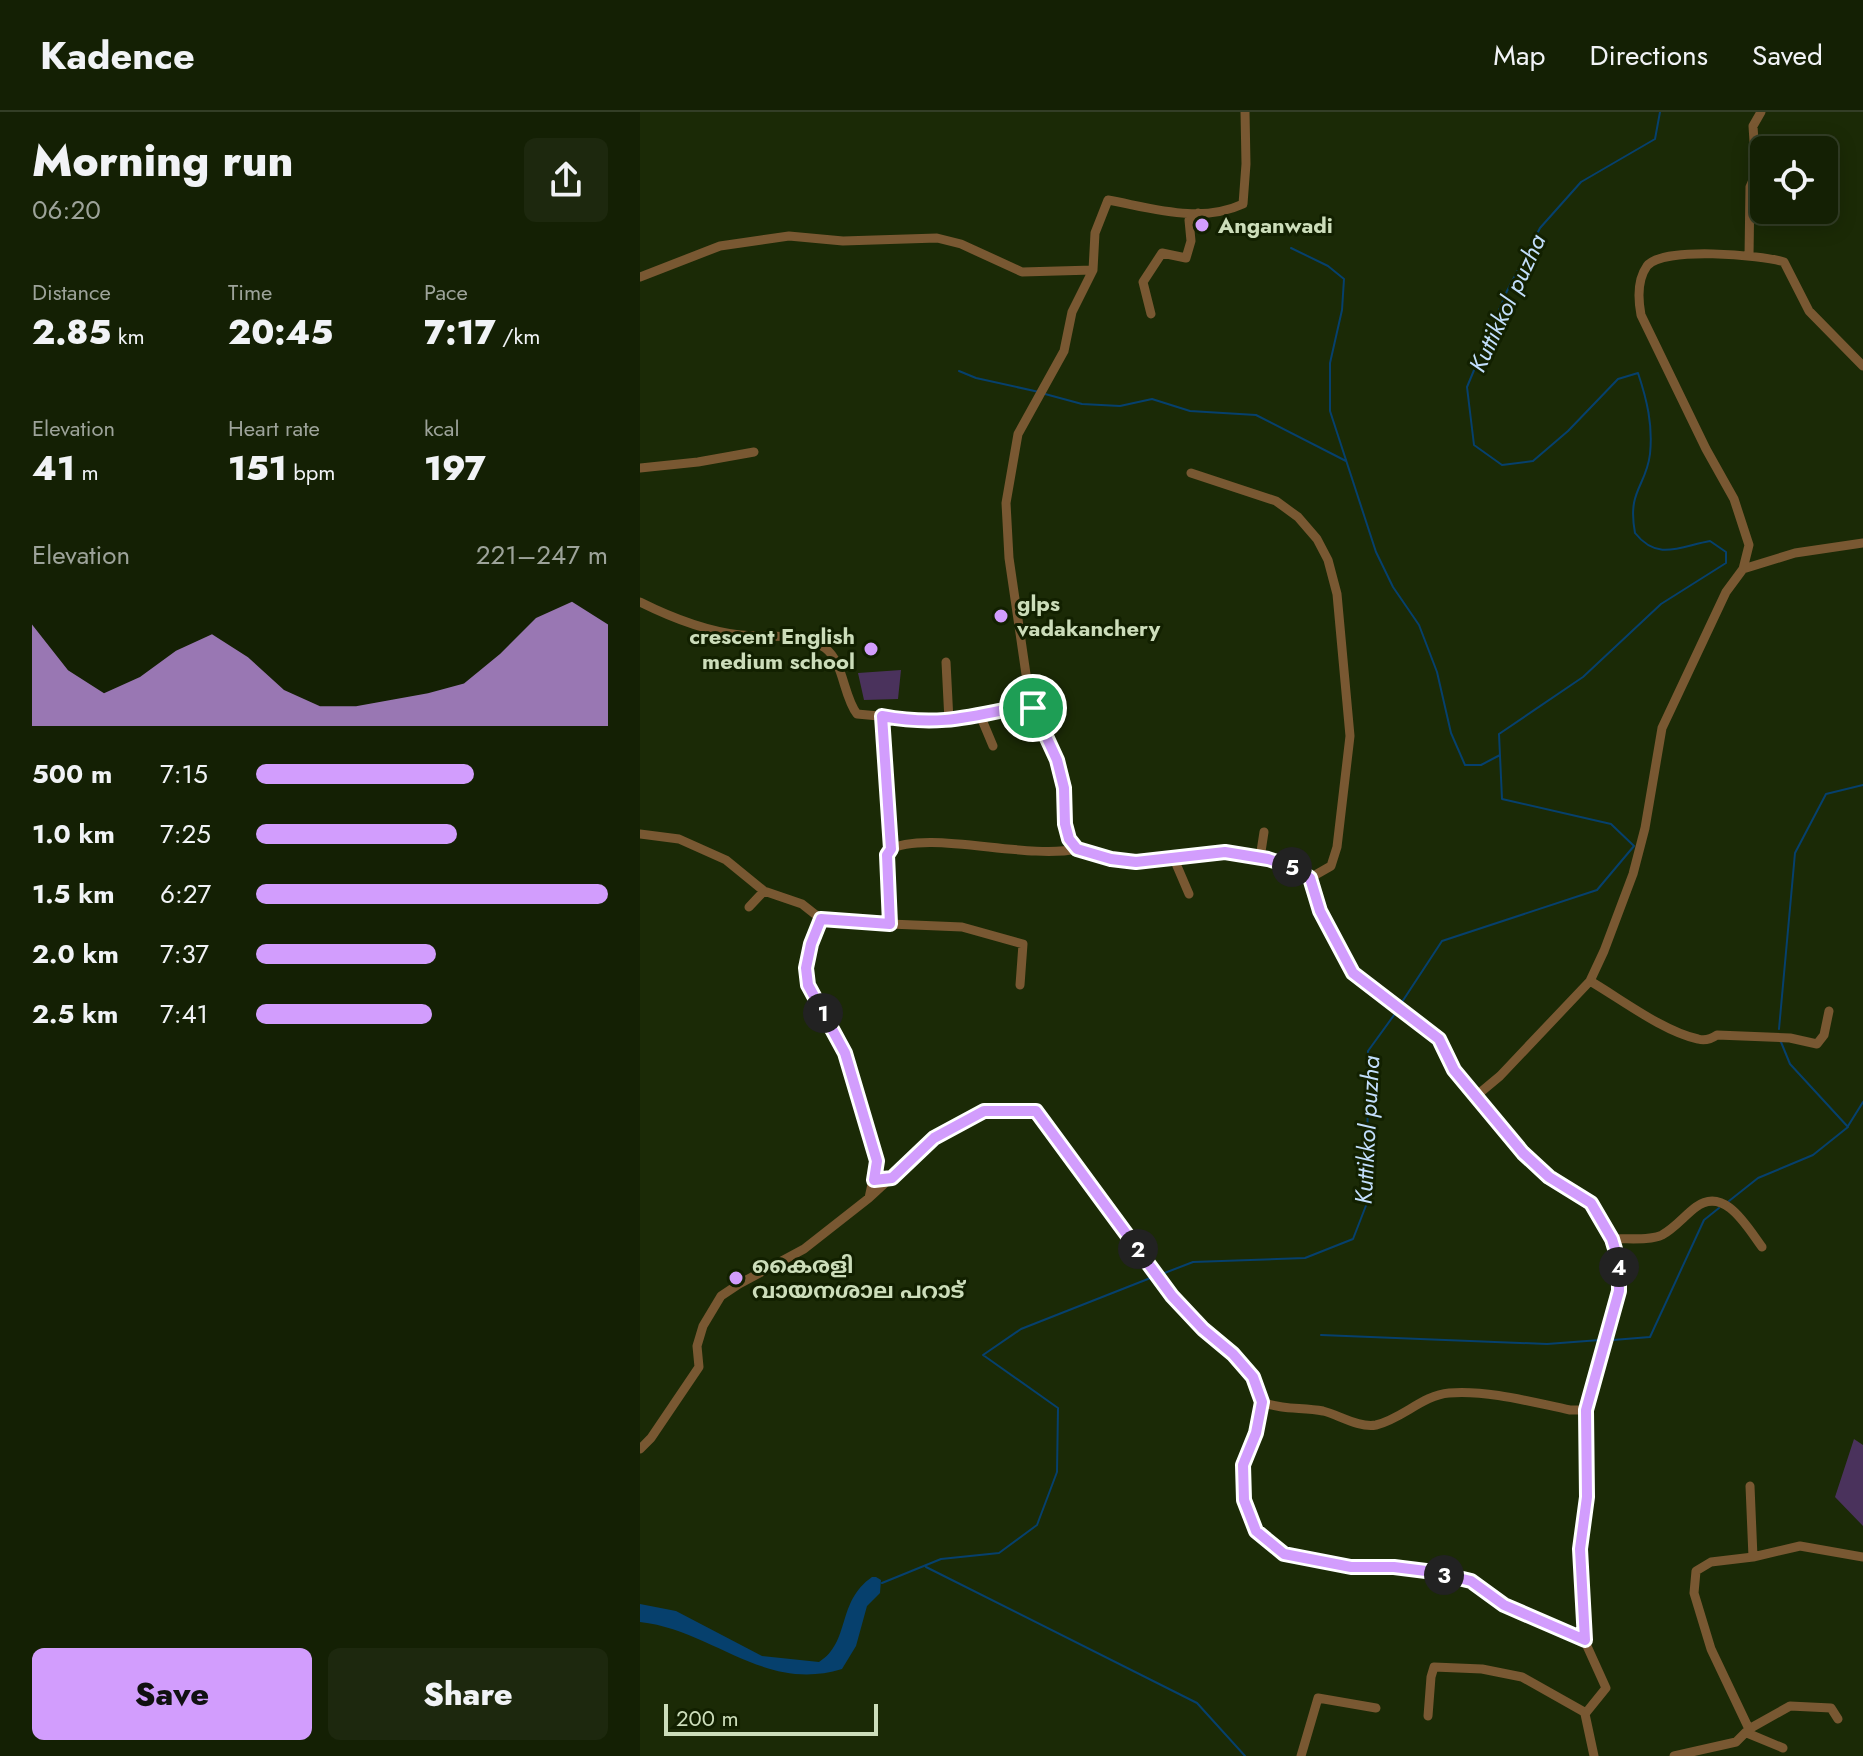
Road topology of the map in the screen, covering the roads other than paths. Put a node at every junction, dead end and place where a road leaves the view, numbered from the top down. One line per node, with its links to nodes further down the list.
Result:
1 (1245, 112): 3 (street)
2 (1761, 112): 4 (street)
3 (1198, 213): 5 (street); 7 (street)
4 (1749, 256): 8 (street); 13 (street)
5 (1093, 270): 6 (street); 16 (street)
6 (640, 277)
7 (1151, 314)
8 (1863, 366)
9 (754, 452): 10 (street)
10 (640, 468)
11 (1191, 473): 27 (street)
12 (1863, 543): 13 (street)
13 (1743, 569): 33 (street)
14 (640, 602): 18 (street)
15 (946, 662): 19 (street)
16 (1033, 708): 17 (street); 24 (street)
17 (980, 715): 19 (street); 20 (street)
18 (882, 716): 19 (street); 23 (street)
19 (949, 721)
20 (993, 746)
21 (1264, 832): 25 (street)
22 (640, 834): 28 (street)
23 (891, 849): 24 (street); 32 (street)
24 (1077, 849): 26 (street)
25 (1260, 858): 26 (street); 27 (street)
26 (1174, 859): 29 (street)
27 (1310, 878): 36 (street)
28 (764, 891): 30 (street); 31 (street)
29 (1189, 894)
30 (749, 907)
31 (821, 919): 32 (street); 38 (street)
32 (890, 924): 34 (street)
33 (1590, 981): 35 (street); 36 (street)
34 (1020, 985)
35 (1829, 1011)
36 (1476, 1096): 40 (street)
37 (892, 1178): 38 (street); 39 (street); 42 (street)
38 (874, 1180): 39 (street)
39 (869, 1198): 44 (street)
40 (1612, 1239): 41 (street); 43 (street)
41 (1762, 1247)
42 (1262, 1402): 43 (street); 48 (street)
43 (1586, 1410): 48 (street)
44 (640, 1449)
45 (1750, 1486): 46 (street)
46 (1753, 1557): 47 (street); 53 (street)
47 (1863, 1557)
48 (1585, 1640): 50 (street)
49 (1376, 1708): 56 (street)
50 (1586, 1713): 51 (street); 57 (street)
51 (1428, 1716)
52 (1838, 1719): 53 (street)
53 (1748, 1731): 54 (street); 55 (street)
54 (1783, 1748)
55 (1705, 1753): 58 (street)
56 (1301, 1756)
57 (1594, 1756)
58 (1674, 1756)

